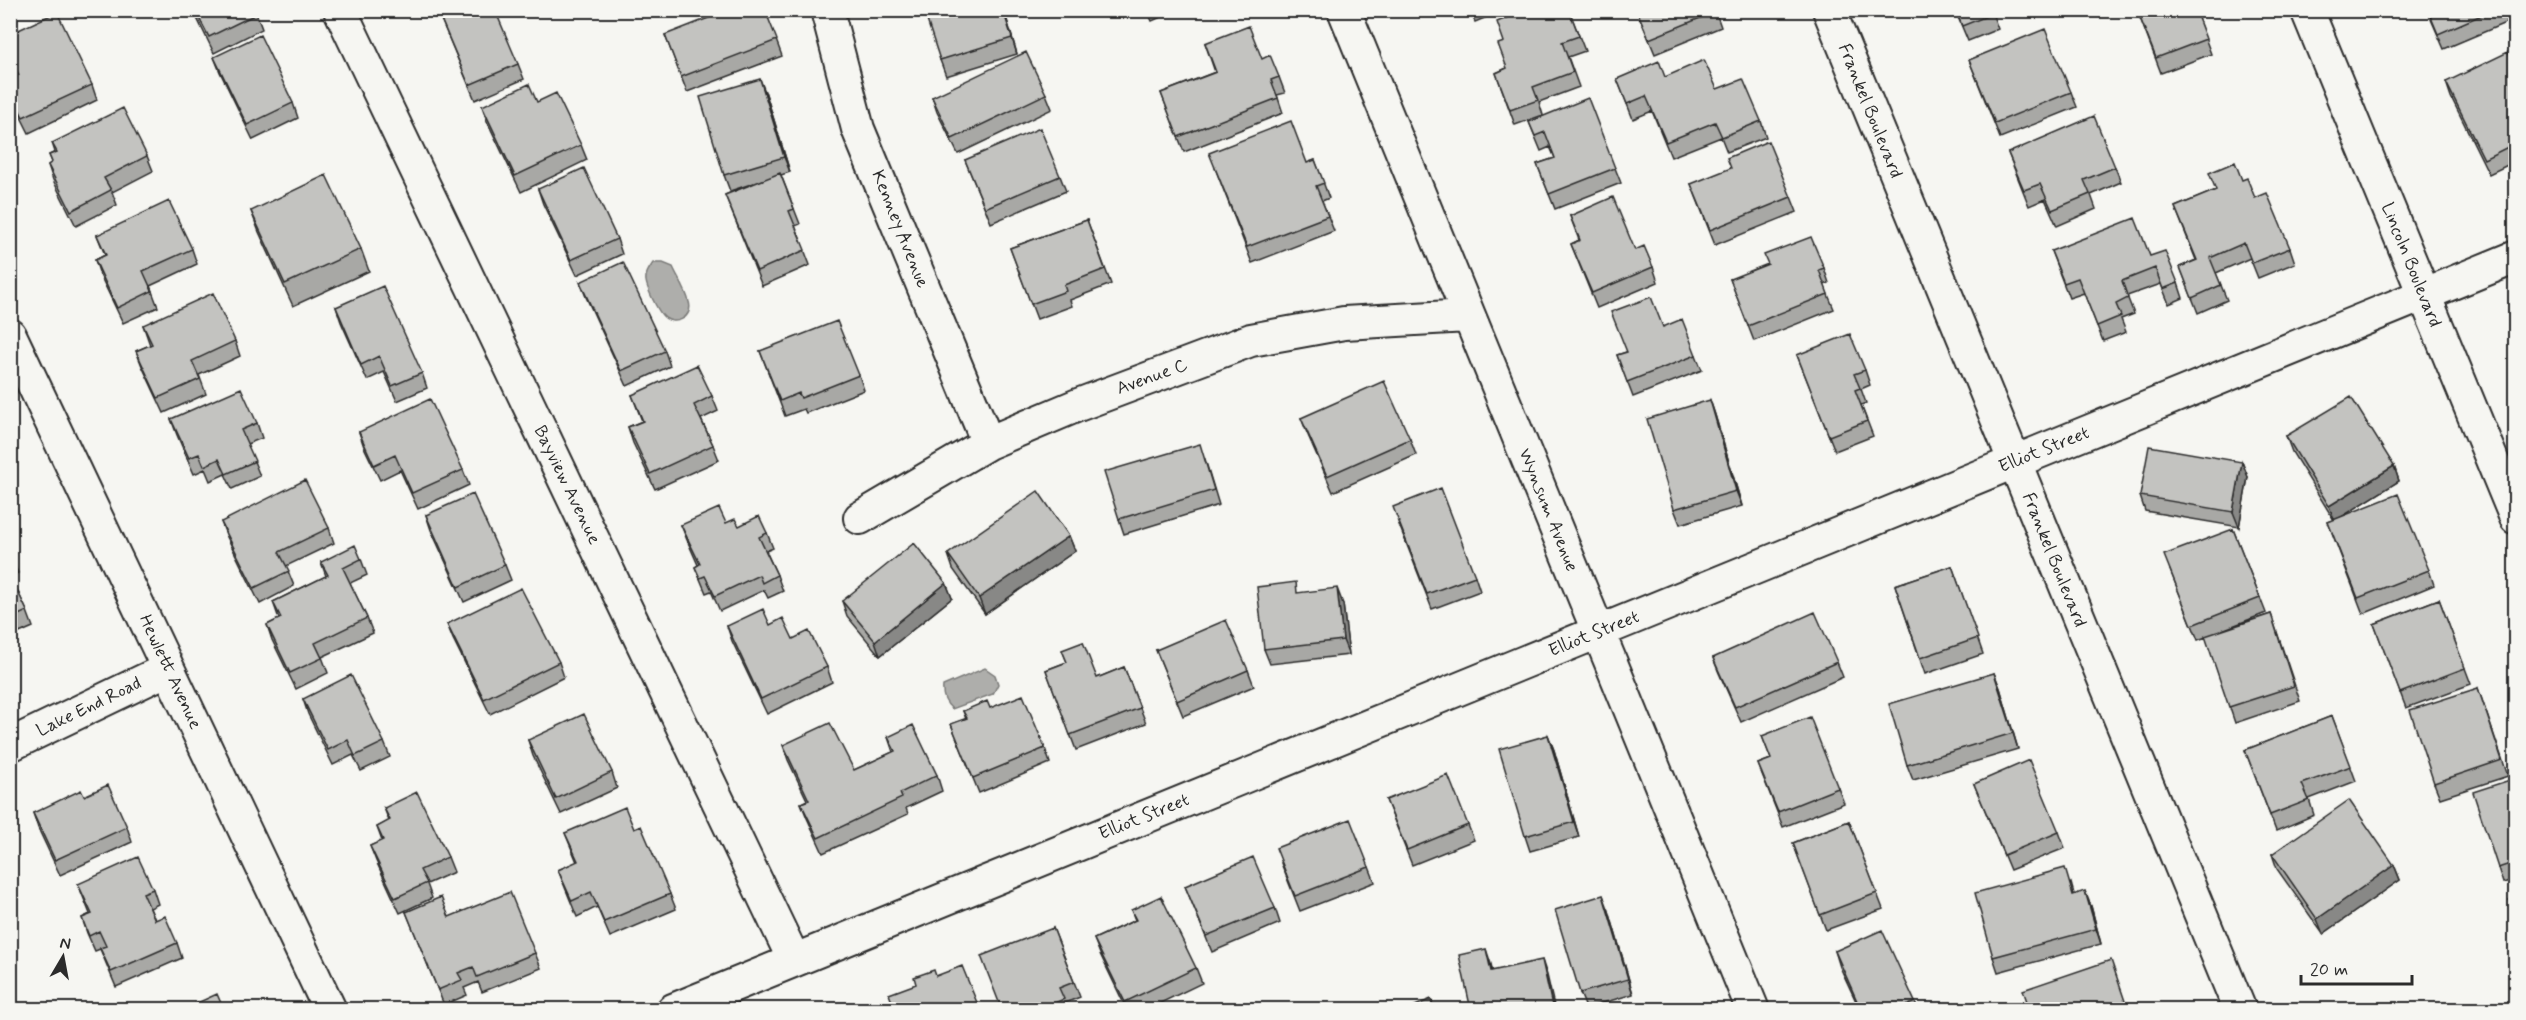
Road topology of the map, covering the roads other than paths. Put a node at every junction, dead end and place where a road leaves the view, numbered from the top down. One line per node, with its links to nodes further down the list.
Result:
1 (340, 10): 17 (street, Bayview Avenue)
2 (827, 10): 10 (street, Kenney Avenue)
3 (1344, 10): 8 (street, Wynsum Avenue)
4 (1829, 10): 11 (street, Frankel Boulevard)
5 (2307, 10): 7 (street, Lincoln Boulevard)
6 (2516, 257): 7 (street, Elliot Street)
7 (2423, 295): 11 (street, Elliot Street); 13 (street, Lincoln Boulevard)
8 (1468, 316): 10 (street, Avenue C); 14 (street, Wynsum Avenue)
9 (10, 335): 15 (street, Hewlett Avenue)
10 (988, 443): 12 (street, Avenue C)
11 (2013, 463): 14 (street, Elliot Street); 21 (street, Frankel Boulevard)
12 (860, 518)
13 (2516, 518)
14 (1598, 632): 17 (street, Elliot Street); 20 (street, Wynsum Avenue)
15 (168, 669): 16 (street, Lake End Road); 18 (street, Hewlett Avenue)
16 (10, 745)
17 (794, 960): 19 (street, Elliot Street)
18 (330, 1010)
19 (673, 1010)
20 (1753, 1010)
21 (2240, 1010)

